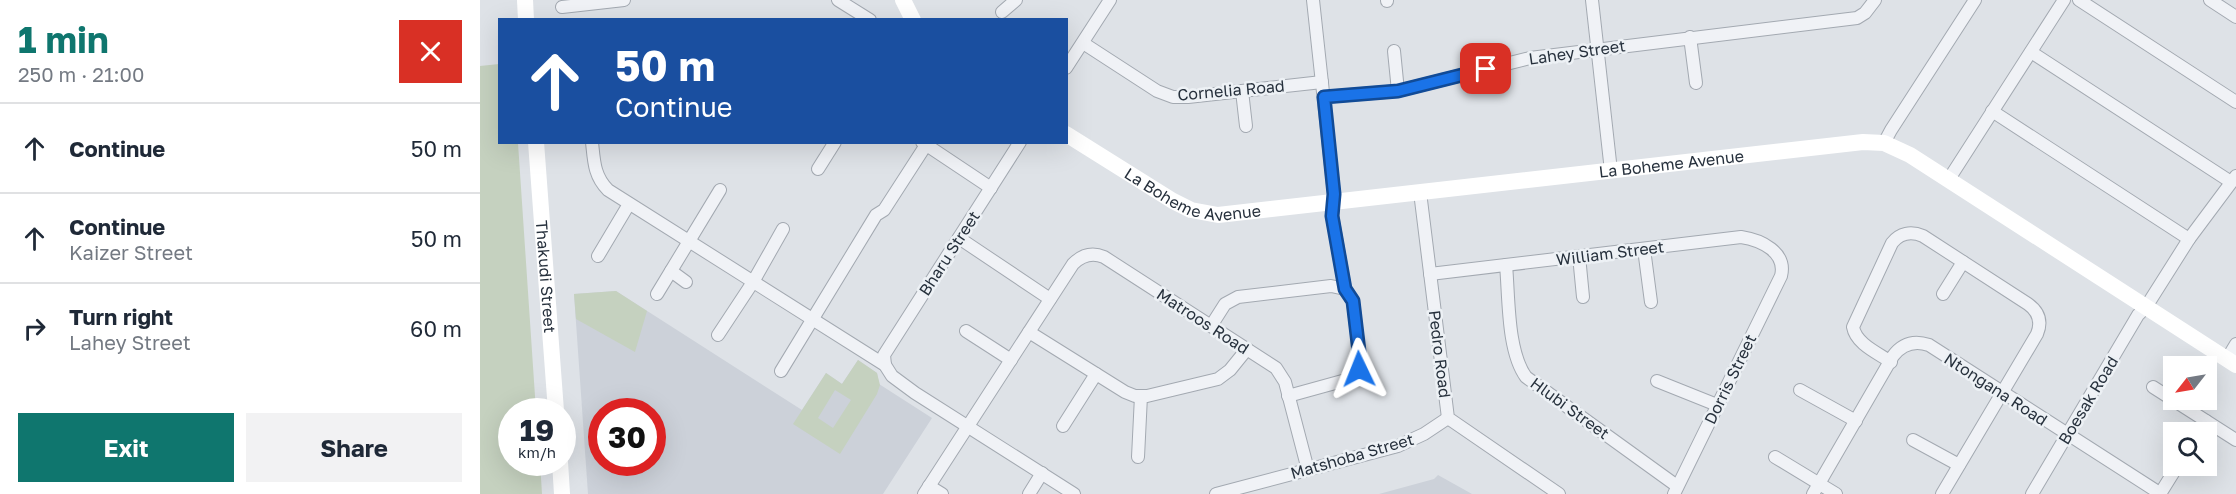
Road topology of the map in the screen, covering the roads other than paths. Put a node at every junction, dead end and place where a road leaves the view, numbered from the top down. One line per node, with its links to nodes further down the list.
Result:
1 (525, 0): 16 (street)
2 (624, 0): 14 (street)
3 (838, 0): 17 (street)
4 (903, 0): 18 (street)
5 (1016, 0): 15 (street)
6 (1110, 0): 21 (street)
7 (1313, 0): 26 (street)
8 (1592, 0): 22 (street)
9 (1875, 0): 20 (street, Lahey Street)
10 (1975, 0): 40 (street)
11 (2064, 0): 24 (street)
12 (2079, 0): 31 (street)
13 (2210, 0): 19 (street)
14 (562, 7)
15 (1002, 12)
16 (526, 18)
17 (867, 18)
18 (912, 18)
19 (2236, 18)
20 (1690, 37): 22 (street, Lahey Street); 27 (street)
21 (1083, 43): 25 (street); 28 (street, Cornelia Road)
22 (1597, 49): 29 (street, Lahey Street); 42 (street)
23 (1394, 51): 29 (street)
24 (2031, 52): 32 (street); 43 (street)
25 (1068, 65)
26 (1322, 82): 28 (street, Cornelia Road); 30 (street)
27 (1696, 83)
28 (1242, 91): 33 (street)
29 (1398, 91): 30 (street, Lahey Street)
30 (1324, 97): 48 (street)
31 (2236, 102)
32 (1992, 111): 44 (street); 52 (street)
33 (1246, 126)
34 (1068, 135): 48 (street, La Boheme Avenue)
35 (536, 144): 90 (street, Thakudi Street)
36 (592, 144): 49 (street)
37 (834, 144): 41 (street)
38 (924, 144): 45 (street); 71 (street)
39 (1019, 144): 45 (street, Bharu Street)
40 (1884, 144): 42 (street, La Boheme Avenue); 44 (street, La Boheme Avenue)
41 (818, 169)
42 (1611, 171): 47 (street, La Boheme Avenue)
43 (2233, 178): 52 (street, Boesak Road)
44 (1949, 179): 70 (street, La Boheme Avenue)
45 (991, 188): 51 (street, Bharu Street)
46 (720, 190): 53 (street)
47 (1420, 192): 48 (street, La Boheme Avenue); 61 (street, Pedro Road)
48 (1332, 203): 64 (street)
49 (629, 204): 53 (street); 55 (street)
50 (783, 229): 63 (street)
51 (959, 238): 68 (street); 81 (street, Bharu Street)
52 (2189, 239): 70 (street, Boesak Road)
53 (689, 242): 60 (street); 63 (street)
54 (1644, 249): 56 (street, William Street); 57 (street, William Street); 69 (street)
55 (598, 256)
56 (1579, 256): 59 (street, William Street); 67 (street)
57 (1781, 262): 91 (street, Dorris Street)
58 (1963, 262): 66 (street); 79 (street); 87 (street)
59 (1506, 265): 61 (street, William Street); 110 (street, Hlubi Street)
60 (671, 271): 62 (street); 65 (street)
61 (1430, 274): 92 (street, Pedro Road)
62 (686, 282)
63 (753, 282): 71 (street); 75 (street)
64 (1345, 289): 72 (street); 89 (street)
65 (657, 294)
66 (1943, 294)
67 (1583, 297)
68 (1050, 299): 72 (street, Matroos Road); 74 (street, Matroos Road)
69 (1651, 302)
70 (2146, 307): 80 (street, La Boheme Avenue); 97 (street, Boesak Road)
71 (814, 320): 81 (street); 82 (street)
72 (1211, 326): 77 (street, Matroos Road)
73 (966, 331): 78 (street)
74 (1029, 332): 78 (street, Matroos Road); 83 (street)
75 (718, 335)
76 (2236, 344): 80 (street)
77 (1247, 349): 88 (street); 89 (street, Matroos Road)
78 (1011, 360): 96 (street, Matroos Road)
79 (1891, 362): 87 (street, Ntongana Road); 93 (street, Ntongana Road)
80 (2231, 362)
81 (885, 365): 96 (street)
82 (781, 371)
83 (1096, 374): 88 (street); 95 (street)
84 (1657, 381): 91 (street)
85 (2153, 387): 94 (street)
86 (1800, 390): 93 (street)
87 (2003, 393): 97 (street, Ntongana Road); 102 (street)
88 (1141, 396): 100 (street)
89 (1288, 396): 103 (street, Matroos Road)
90 (555, 398)
91 (1717, 405): 110 (street, Dorris Street)
92 (1448, 418): 103 (street, Matshoba Street); 116 (street, Pedro Road)
93 (1856, 421): 108 (street, Ntongana Road)
94 (2206, 421): 99 (street)
95 (1063, 426)
96 (969, 427): 104 (street); 109 (street, Matroos Road)
97 (2067, 435): 119 (street, Boesak Road); 120 (street, Ntongana Road)
98 (1913, 440): 102 (street)
99 (2236, 440)
100 (1138, 457)
101 (1775, 457): 108 (street)
102 (1959, 465): 118 (street)
103 (1308, 470): 107 (street, Matshoba Street)
104 (1042, 473): 113 (street); 114 (street)
105 (561, 476): 111 (street)
106 (2171, 476): 120 (street)
107 (1253, 489): 115 (street, Matshoba Street)
108 (1816, 489): 117 (street)
109 (927, 490): 112 (street)
110 (1676, 490)
111 (562, 494)
112 (942, 494)
113 (1029, 494)
114 (1074, 494)
115 (1216, 494)
116 (1559, 494)
117 (1836, 494)
118 (1942, 494)
119 (2032, 494)
120 (2160, 494)

